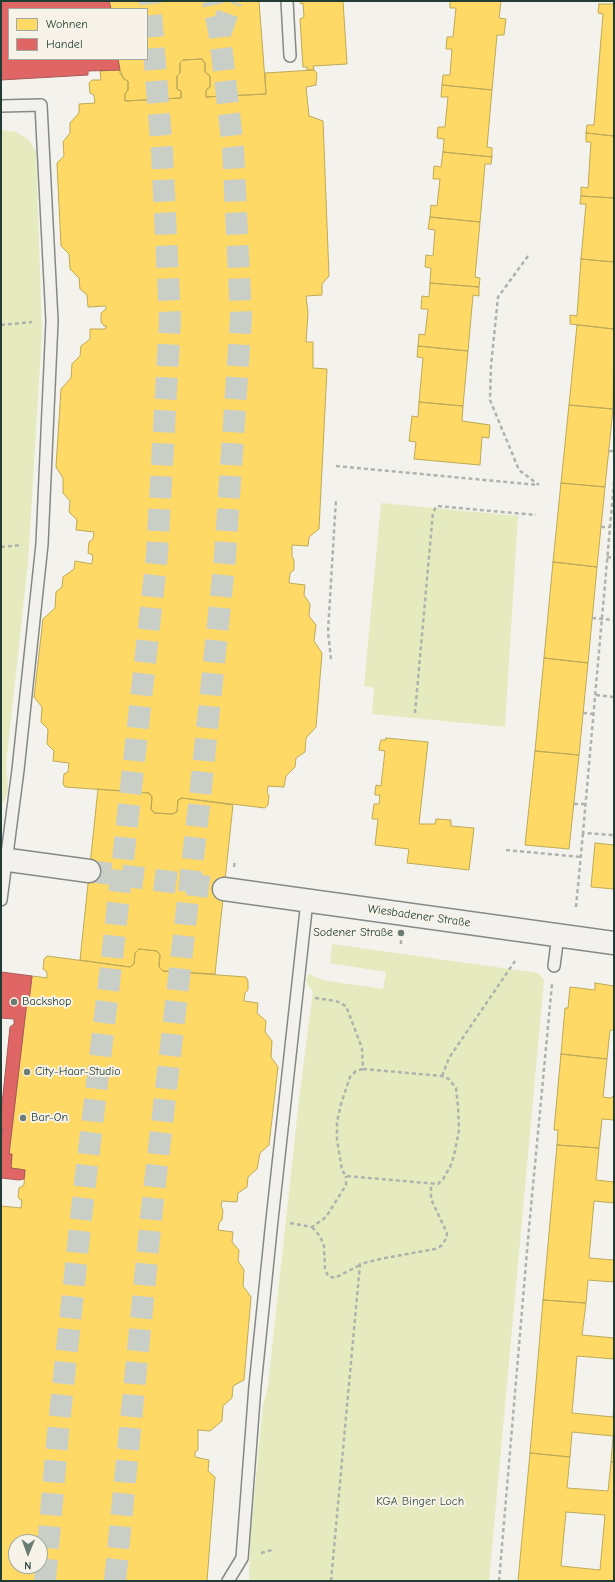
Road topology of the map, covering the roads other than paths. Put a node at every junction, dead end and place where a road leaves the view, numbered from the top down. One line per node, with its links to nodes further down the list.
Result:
1 (287, 1): 2 (lane)
2 (290, 56)
3 (1, 106): 4 (lane)
4 (4, 859): 5 (street); 7 (lane)
5 (89, 871)
6 (224, 889): 8 (street, Wiesbadener Straße)
7 (1, 900)
8 (307, 901): 9 (street, Wiesbadener Straße); 12 (lane)
9 (558, 935): 10 (street, Wiesbadener Straße); 11 (lane)
10 (614, 943)
11 (554, 966)
12 (228, 1581)

